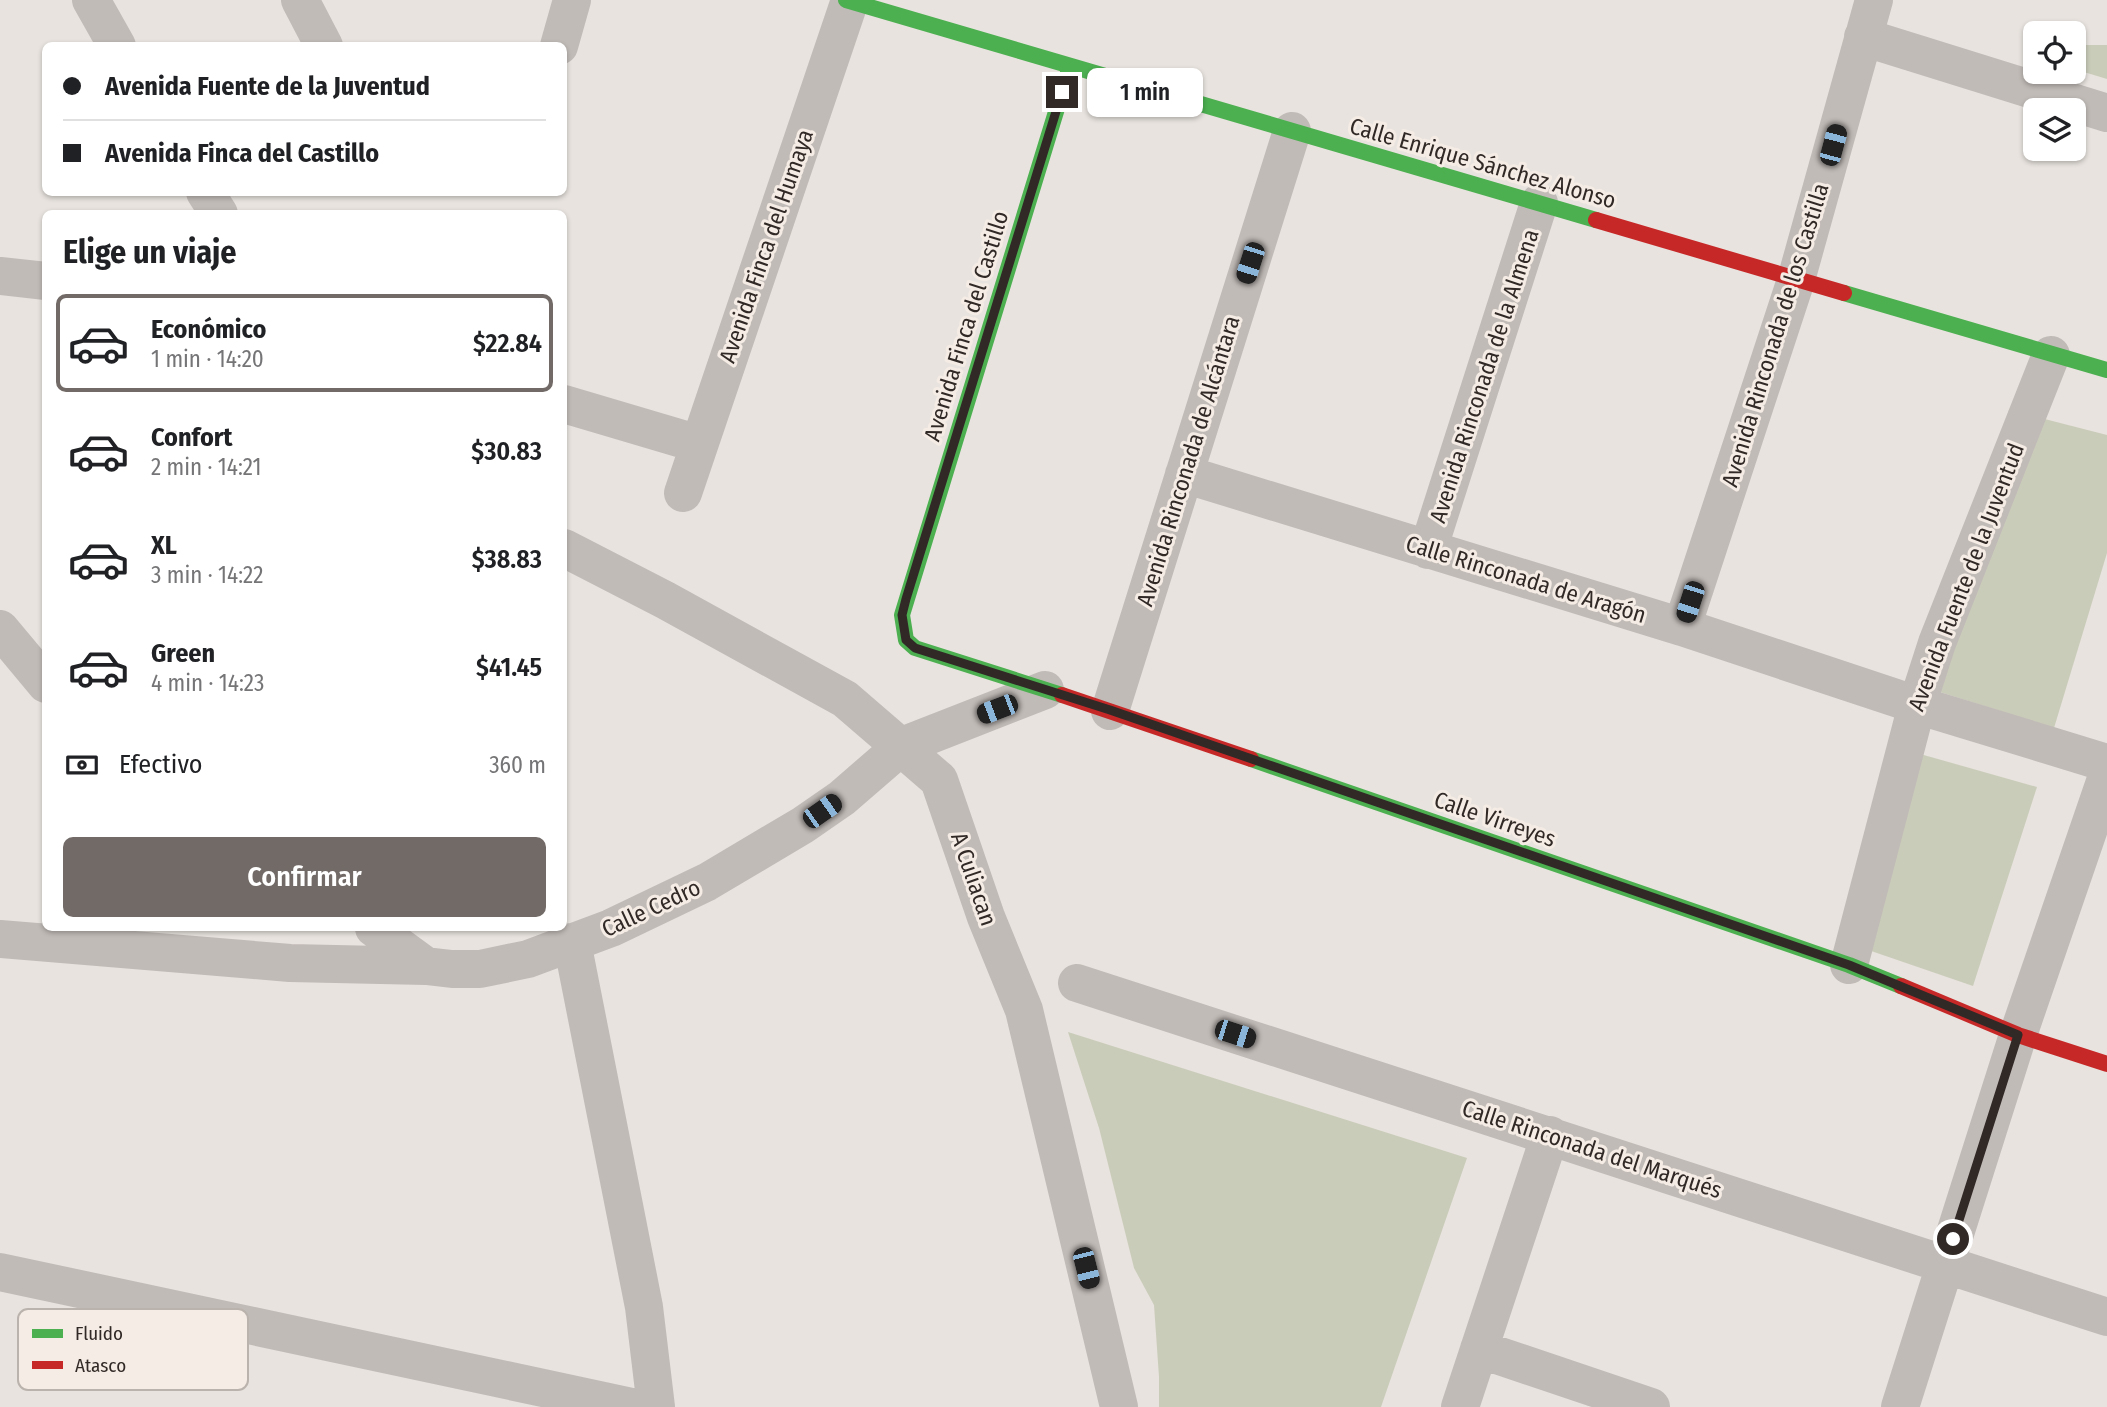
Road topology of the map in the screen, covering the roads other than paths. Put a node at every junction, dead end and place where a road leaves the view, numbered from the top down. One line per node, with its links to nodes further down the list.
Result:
1 (91, 0): 7 (street)
2 (300, 0): 8 (street)
3 (572, 0): 9 (street)
4 (848, 0): 10 (street, Calle Enrique Sánchez Alonso); 20 (street, Avenida Finca del Humaya)
5 (1874, 0): 6 (street, Avenida Rinconada de los Castilla)
6 (1863, 37): 11 (street); 15 (street, Avenida Rinconada de los Castilla)
7 (115, 42)
8 (322, 42)
9 (560, 42)
10 (1070, 65): 12 (street, Calle Enrique Sánchez Alonso); 25 (street, Avenida Finca del Castillo)
11 (2107, 113)
12 (1292, 131): 13 (street, Calle Enrique Sánchez Alonso); 21 (street, Avenida Rinconada de Alcántara)
13 (1539, 203): 15 (street, Calle Enrique Sánchez Alonso); 24 (street, Avenida Rinconada de la Almena)
14 (0, 276): 16 (street)
15 (1796, 280): 17 (street, Calle Enrique Sánchez Alonso); 26 (street, Avenida Rinconada de los Castilla)
16 (42, 281)
17 (2051, 355): 18 (street, Calle Enrique Sánchez Alonso); 30 (street, Avenida Fuente de la Juventud)
18 (2107, 370)
19 (567, 405): 20 (street)
20 (699, 444): 22 (street, Avenida Finca del Humaya)
21 (1184, 474): 24 (street, Calle Rinconada de Aragón); 31 (street, Avenida Rinconada de Alcántara)
22 (683, 493)
23 (567, 550): 32 (street, A Culiacan)
24 (1428, 550): 26 (street, Calle Rinconada de Aragón)
25 (906, 599): 29 (street, Calle Virreyes)
26 (1682, 627): 30 (street, Calle Rinconada de Aragón)
27 (0, 629): 28 (street)
28 (42, 679)
29 (1045, 690): 31 (street, Calle Virreyes); 32 (street, Calle Cedro)
30 (1917, 705): 33 (street, Calle Rinconada de Aragón); 38 (street, Avenida Fuente de la Juventud)
31 (1110, 710): 38 (street, Calle Virreyes)
32 (902, 746): 37 (street, Calle Cedro); 52 (street, A Culiacan)
33 (2107, 763)
34 (2107, 776): 41 (street)
35 (378, 931): 39 (street)
36 (0, 939): 39 (street, Calle Cedro)
37 (572, 942): 39 (street, Calle Cedro); 51 (street)
38 (1849, 965): 41 (street, Calle Virreyes)
39 (426, 966)
40 (1077, 983): 43 (street, Calle Rinconada del Marqués)
41 (2018, 1035): 42 (street, Calle Virreyes); 44 (street)
42 (2107, 1064)
43 (1550, 1135): 44 (street, Calle Rinconada del Marqués); 49 (street)
44 (1945, 1265): 47 (street, Calle Rinconada del Marqués); 55 (street)
45 (0, 1272): 46 (street)
46 (173, 1309)
47 (2107, 1317)
48 (248, 1325): 50 (street)
49 (1479, 1349): 53 (street); 54 (street)
50 (632, 1407)
51 (656, 1407)
52 (1119, 1407)
53 (1460, 1407)
54 (1651, 1407)
55 (1900, 1407)

